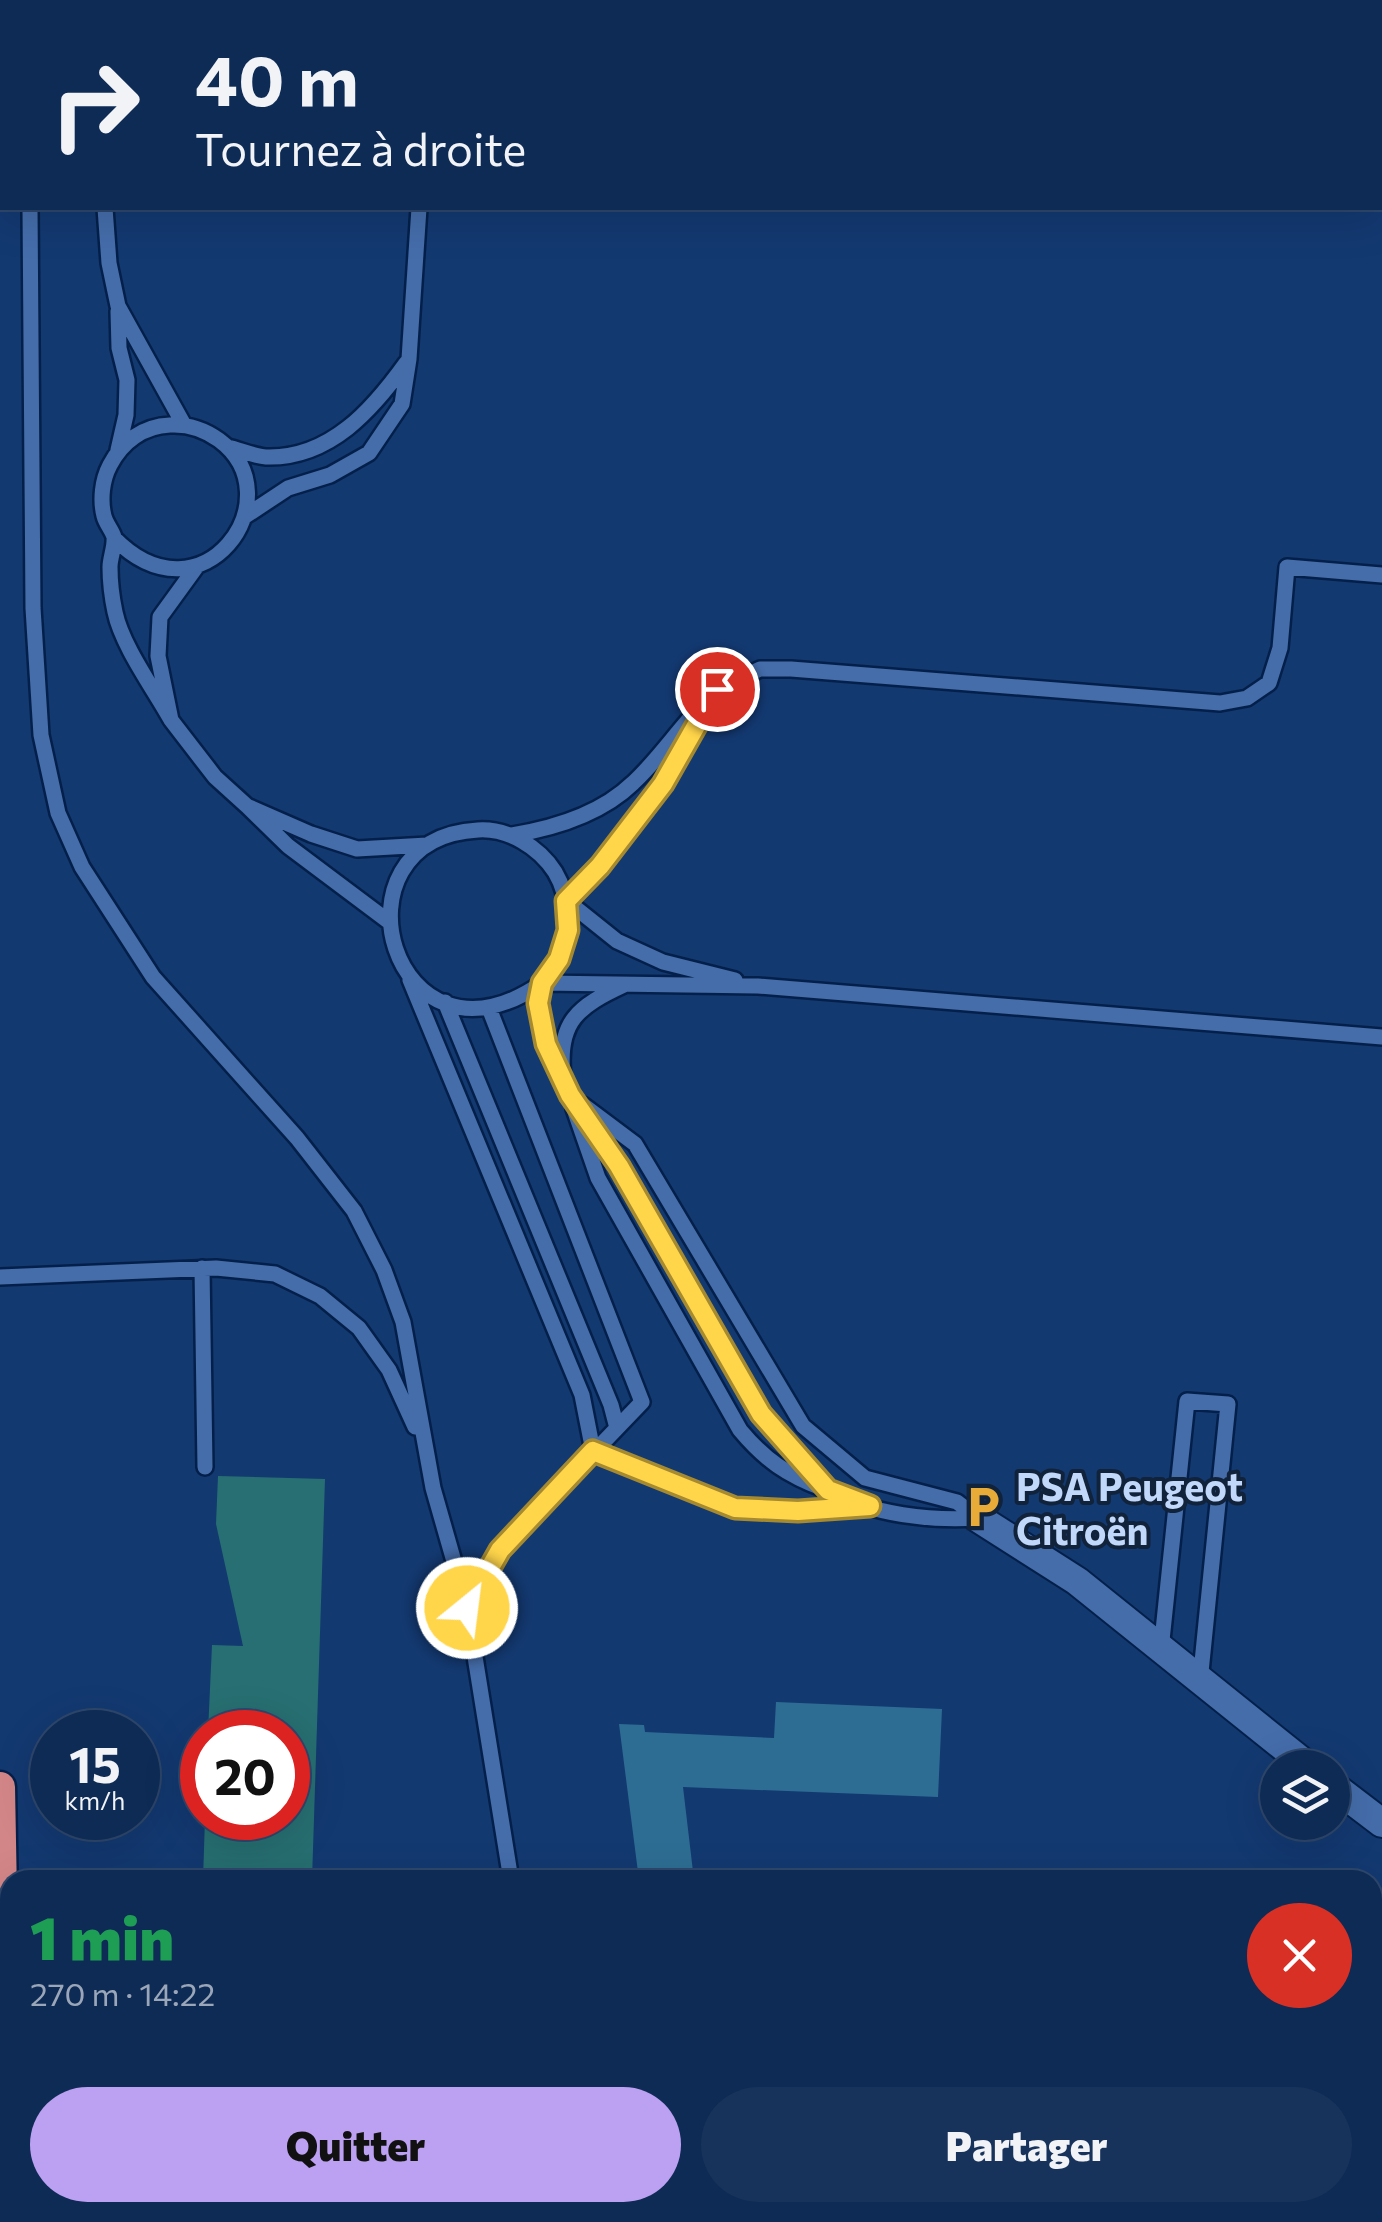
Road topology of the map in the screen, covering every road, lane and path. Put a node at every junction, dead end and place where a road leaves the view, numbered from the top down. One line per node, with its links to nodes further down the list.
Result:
1 (30, 210): 32 (lane)
2 (106, 210): 4 (lane)
3 (419, 210): 5 (lane)
4 (118, 306): 6 (lane); 8 (lane)
5 (409, 359): 7 (lane); 9 (lane)
6 (184, 424): 7 (lane); 8 (lane)
7 (228, 447): 9 (lane)
8 (118, 450): 10 (lane)
9 (244, 517): 11 (lane)
10 (114, 538): 11 (lane); 14 (lane)
11 (197, 566): 14 (lane)
12 (1382, 575): 13 (lane)
13 (717, 689): 16 (lane); 18 (lane)
14 (171, 720): 15 (lane)
15 (247, 806): 17 (lane); 19 (lane)
16 (512, 835): 17 (lane); 18 (lane)
17 (428, 845): 19 (lane)
18 (566, 901): 21 (lane); 23 (lane)
19 (388, 921): 20 (lane)
20 (409, 976): 24 (lane); 33 (lane)
21 (542, 983): 22 (lane); 25 (lane); 27 (lane)
22 (626, 984): 23 (lane); 27 (lane)
23 (758, 986): 26 (lane)
24 (445, 1002): 25 (lane); 31 (lane)
25 (488, 1008): 31 (lane)
26 (1382, 1036)
27 (564, 1078): 28 (lane)
28 (570, 1095): 35 (lane); 35 (lane); 37 (lane)
29 (202, 1268): 30 (lane); 32 (lane); 34 (lane)
30 (0, 1278)
31 (616, 1428): 33 (lane)
32 (424, 1449): 38 (lane)
33 (593, 1451): 36 (lane); 38 (lane)
34 (206, 1467)
35 (828, 1490): 36 (lane)
36 (870, 1506): 37 (lane)
37 (978, 1518): 39 (street)
38 (467, 1608): 46 (lane)
39 (1161, 1650): 40 (street); 40 (lane)
40 (1200, 1682): 41 (street)
41 (1287, 1750)
42 (0, 1786): 45 (highway)
43 (1350, 1799): 44 (street)
44 (1382, 1823)
45 (2, 1870)
46 (510, 1870)

